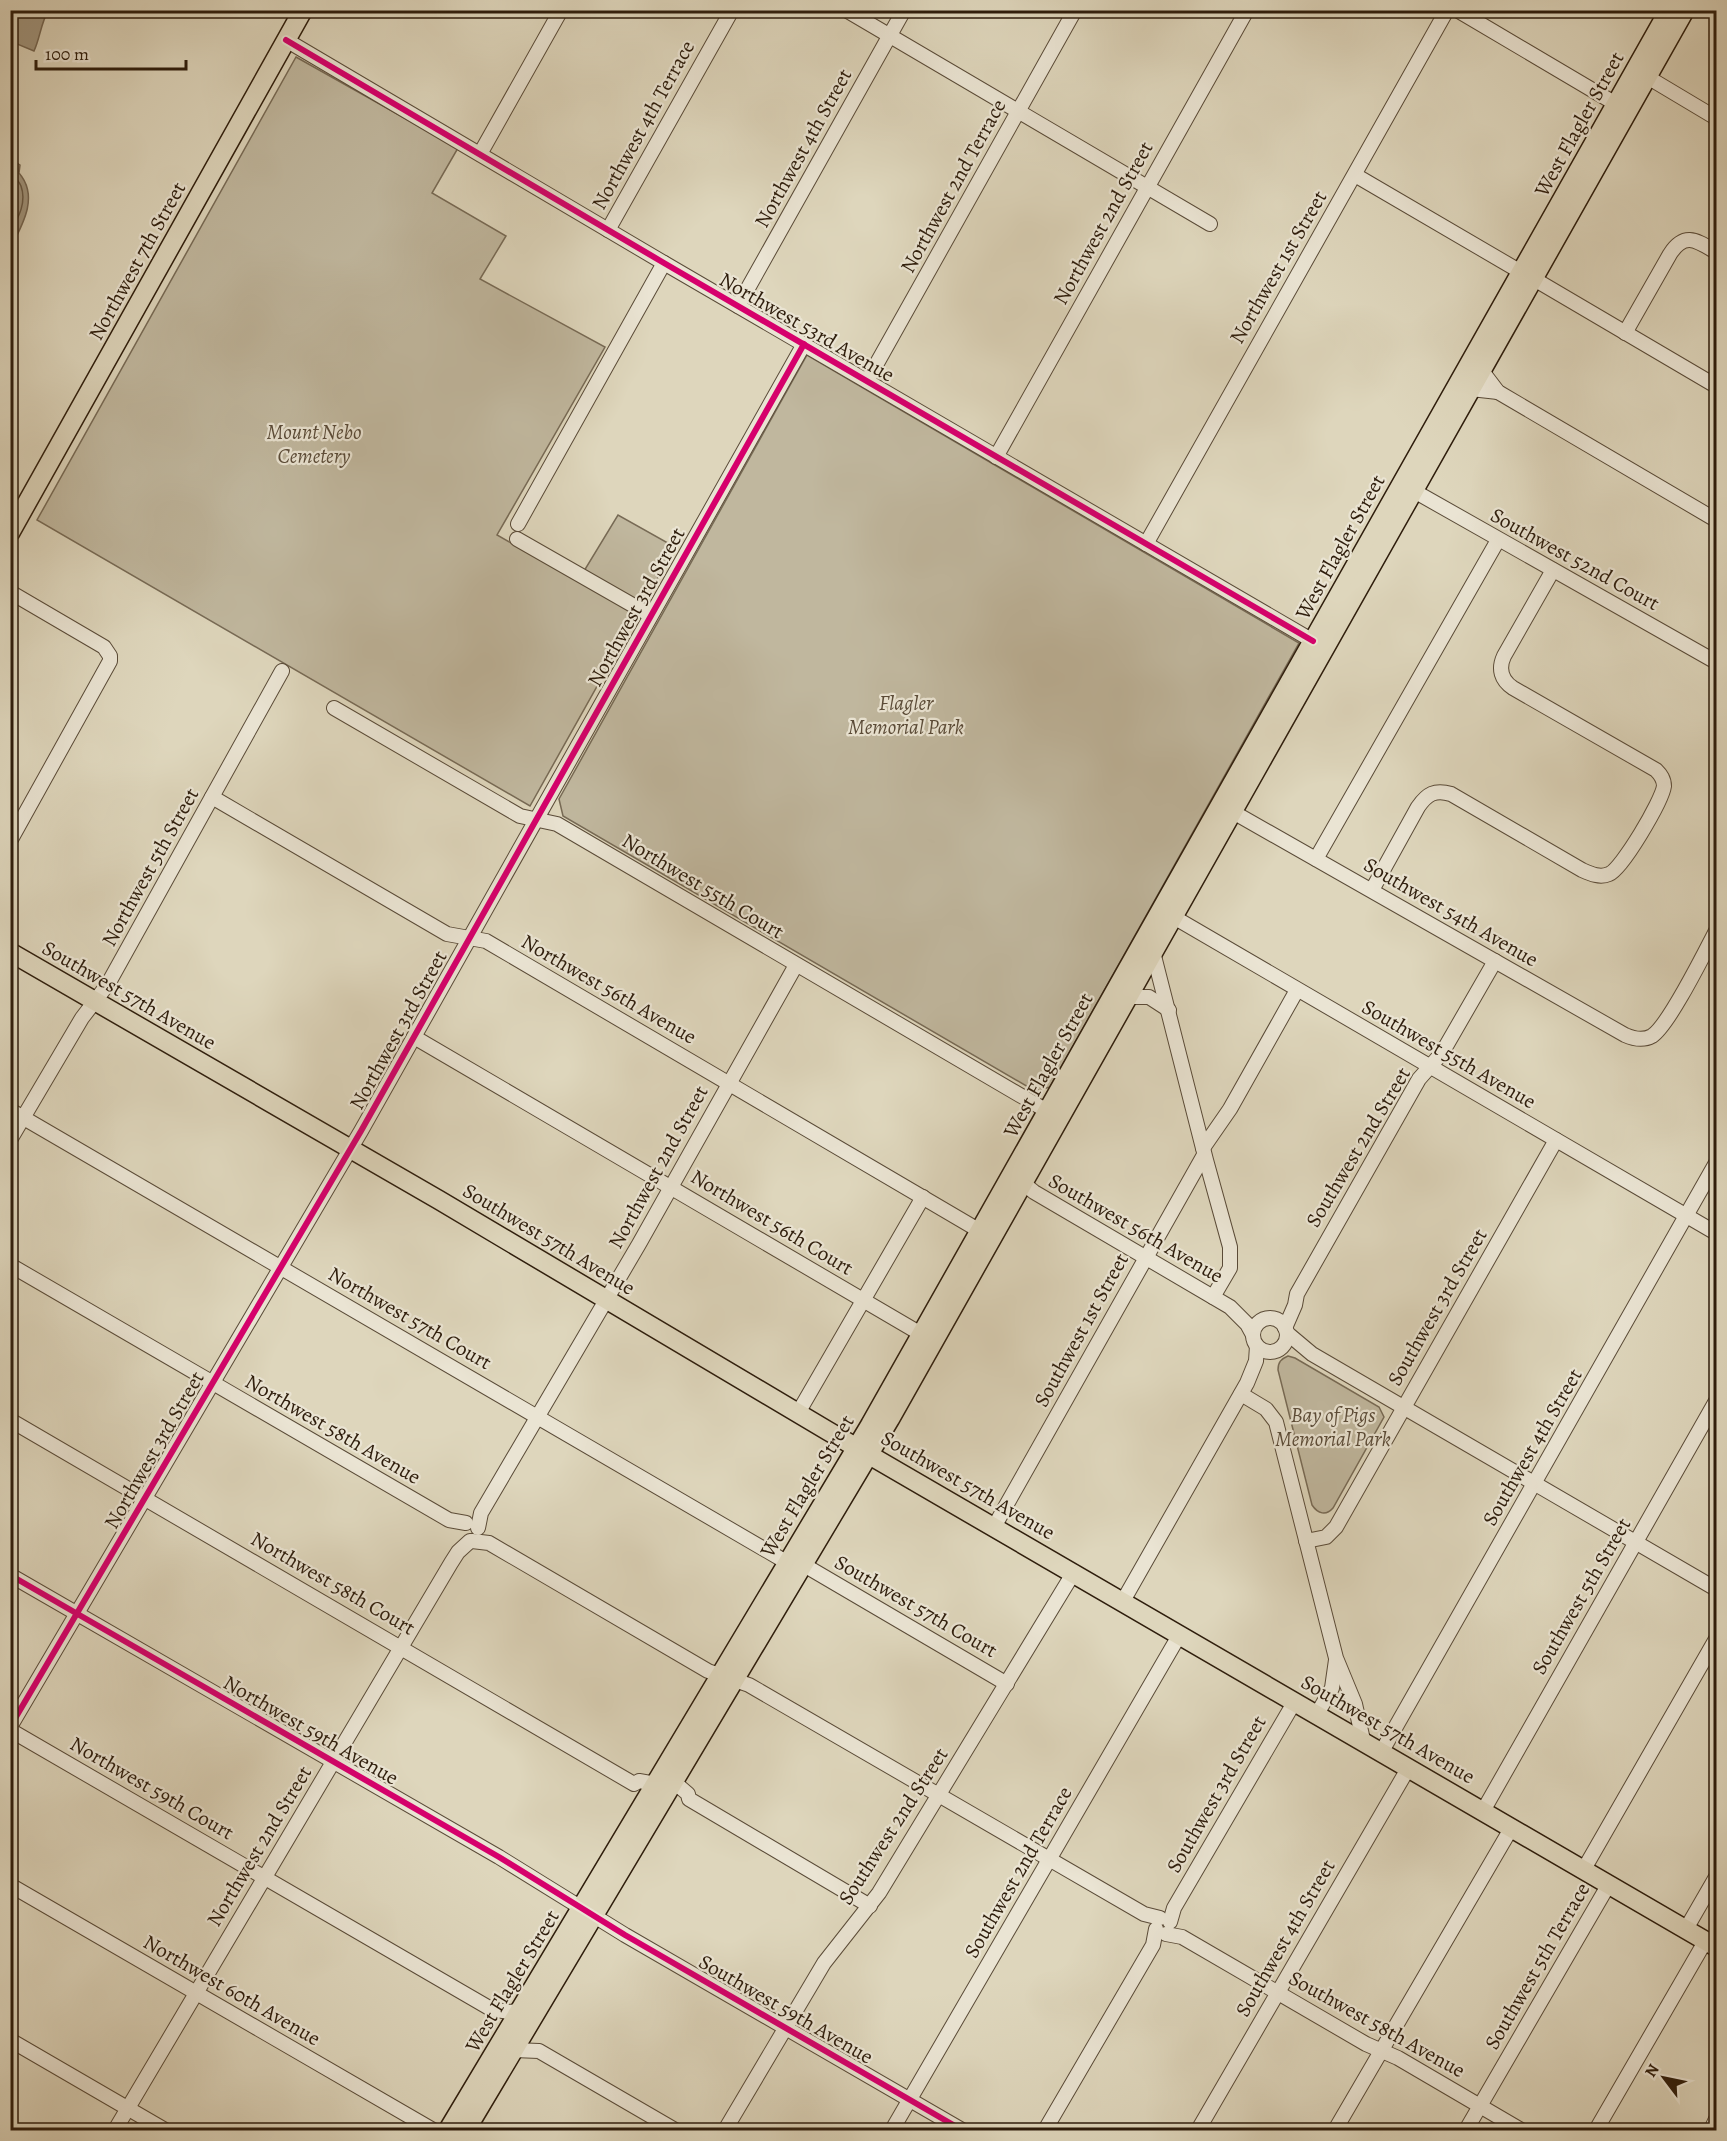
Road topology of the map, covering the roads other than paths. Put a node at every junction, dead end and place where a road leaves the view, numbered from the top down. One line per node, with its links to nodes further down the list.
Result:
1 (303, 10): 13 (main road, Northwest 7th Street)
2 (561, 10): 19 (street)
3 (732, 10): 23 (street, Northwest 4th Terrace)
4 (846, 10): 12 (street)
5 (904, 10): 12 (street, Northwest 4th Street)
6 (1075, 10): 16 (street, Northwest 2nd Terrace)
7 (1247, 10): 21 (street, Northwest 2nd Street)
8 (1447, 10): 20 (street, Northwest 1st Street)
9 (1457, 10): 15 (street)
10 (1669, 10): 14 (main road, West Flagler Street)
11 (1685, 10): 14 (main road, West Flagler Street)
12 (889, 36): 16 (street); 27 (street, Northwest 4th Street)
13 (286, 40): 19 (street, Northwest 53rd Avenue); 40 (main road, Northwest 7th Street)
14 (1641, 74): 15 (main road, West Flagler Street); 17 (street); 18 (main road, West Flagler Street)
15 (1616, 104): 18 (main road); 26 (main road, West Flagler Street)
16 (1018, 111): 21 (street); 31 (street, Northwest 2nd Terrace)
17 (1716, 118)
18 (1612, 139): 26 (main road, West Flagler Street)
19 (480, 154): 23 (street, Northwest 53rd Avenue)
20 (1355, 175): 26 (street); 43 (street, Northwest 1st Street)
21 (1148, 187): 22 (street); 36 (street, Northwest 2nd Street)
22 (1210, 224)
23 (608, 230): 25 (street, Northwest 53rd Avenue)
24 (1716, 252): 28 (street)
25 (664, 263): 27 (street, Northwest 53rd Avenue); 39 (street)
26 (1527, 275): 28 (street); 30 (main road, West Flagler Street); 35 (main road, West Flagler Street)
27 (738, 306): 29 (street, Northwest 53rd Avenue)
28 (1625, 333): 32 (street)
29 (804, 344): 31 (street, Northwest 53rd Avenue); 46 (street, Northwest 3rd Street)
30 (1482, 371): 33 (main road, West Flagler Street); 34 (street)
31 (867, 381): 36 (street, Northwest 53rd Avenue)
32 (1716, 386)
33 (1471, 389): 34 (street); 37 (main road, West Flagler Street)
34 (1498, 392): 38 (street)
35 (1421, 448): 37 (main road); 47 (main road, West Flagler Street)
36 (996, 457): 43 (street, Northwest 53rd Avenue)
37 (1414, 491): 42 (street, Southwest 52nd Court); 47 (main road, West Flagler Street)
38 (1716, 520)
39 (518, 524)
40 (10, 533)
41 (517, 539): 46 (street)
42 (1498, 540): 44 (street, Southwest 52nd Court); 56 (street)
43 (1146, 544): 47 (street, Northwest 53rd Avenue)
44 (1553, 570): 48 (street, Southwest 52nd Court); 57 (street)
45 (10, 592): 55 (street)
46 (650, 615): 54 (street, Northwest 3rd Street)
47 (1319, 644): 51 (main road, West Flagler Street); 51 (main road, West Flagler Street)
48 (1716, 662)
49 (282, 671): 52 (street, Northwest 5th Street)
50 (334, 708): 54 (street, Northwest 55th Court)
51 (1258, 754): 53 (main road, West Flagler Street); 58 (main road, West Flagler Street)
52 (212, 797): 61 (street, Northwest 56th Avenue); 68 (street, Northwest 5th Street)
53 (1233, 812): 56 (street, Southwest 54th Avenue); 58 (main road, West Flagler Street)
54 (536, 819): 61 (street, Northwest 3rd Street); 65 (street, Northwest 55th Court)
55 (10, 841)
56 (1316, 859): 57 (street, Southwest 54th Avenue)
57 (1371, 890): 64 (street, Southwest 54th Avenue)
58 (1167, 913): 59 (main road, West Flagler Street); 63 (main road, West Flagler Street); 66 (street, Southwest 55th Avenue)
59 (1151, 927): 63 (main road); 74 (main road, West Flagler Street)
60 (1716, 931): 64 (street, Southwest 54th Avenue)
61 (469, 938): 70 (street, Northwest 3rd Street); 72 (street, Northwest 56th Avenue)
62 (10, 952): 68 (main road, Southwest 57th Avenue)
63 (1154, 952): 67 (main road, West Flagler Street); 69 (street)
64 (1495, 961): 71 (street, Southwest 2nd Street)
65 (796, 965): 72 (street, Northwest 2nd Street); 74 (street, Northwest 55th Court)
66 (1297, 990): 71 (street, Southwest 55th Avenue); 79 (street, Southwest 1st Street)
67 (1128, 997): 69 (street); 82 (main road, West Flagler Street)
68 (95, 1002): 75 (street, Northwest 5th Street); 78 (main road, Southwest 57th Avenue)
69 (1169, 1010): 79 (street)
70 (414, 1037): 78 (street, Northwest 3rd Street); 83 (street, Northwest 56th Court)
71 (1430, 1067): 77 (street, Southwest 55th Avenue); 92 (street, Southwest 2nd Street)
72 (729, 1083): 83 (street, Northwest 2nd Street); 84 (street, Northwest 56th Avenue)
73 (10, 1110): 75 (street, Northwest 57th Court)
74 (1047, 1111): 80 (main road, West Flagler Street)
75 (23, 1117): 76 (street, Northwest 5th Street); 91 (street, Northwest 57th Court)
76 (10, 1140)
77 (1556, 1140): 85 (street, Southwest 55th Avenue); 106 (street, Southwest 3rd Street)
78 (350, 1149): 91 (street, Northwest 3rd Street); 94 (main road, Southwest 57th Avenue)
79 (1204, 1151): 88 (street, Southwest 1st Street); 93 (street)
80 (1023, 1154): 82 (main road); 86 (main road, West Flagler Street)
81 (1716, 1162): 85 (street, Southwest 4th Street)
82 (1023, 1183): 88 (street, Southwest 56th Avenue); 89 (main road, West Flagler Street)
83 (672, 1187): 94 (street, Northwest 2nd Street); 95 (street, Northwest 56th Court)
84 (923, 1197): 86 (street, Northwest 56th Avenue); 95 (street)
85 (1686, 1216): 87 (street, Southwest 55th Avenue); 111 (street, Southwest 4th Street)
86 (980, 1230): 89 (main road); 99 (main road, West Flagler Street)
87 (1716, 1233)
88 (1146, 1257): 93 (street, Southwest 56th Avenue); 113 (street, Southwest 1st Street)
89 (980, 1260): 110 (main road, West Flagler Street)
90 (10, 1265): 103 (street, Northwest 58th Avenue)
91 (281, 1267): 103 (street, Northwest 3rd Street); 108 (street, Northwest 57th Court)
92 (1297, 1294): 97 (street, Southwest 2nd Street); 98 (street, Southwest 2nd Street)
93 (1213, 1297): 96 (street, Southwest 56th Avenue)
94 (607, 1299): 107 (main road, Southwest 57th Avenue); 108 (street, Northwest 2nd Street)
95 (864, 1301): 99 (street, Northwest 56th Court); 107 (street)
96 (1230, 1307): 97 (street, Southwest 56th Avenue); 100 (street, Southwest 56th Avenue)
97 (1267, 1319): 98 (street); 100 (street)
98 (1286, 1331): 101 (street); 102 (street)
99 (921, 1334): 110 (main road, West Flagler Street)
100 (1255, 1340): 101 (street); 104 (street)
101 (1277, 1350): 102 (street); 104 (street)
102 (1312, 1354): 106 (street)
103 (213, 1383): 112 (street, Northwest 3rd Street); 114 (street, Northwest 58th Avenue)
104 (1244, 1389): 115 (street); 121 (street)
105 (1716, 1401): 116 (street, Southwest 5th Street)
106 (1404, 1408): 111 (street); 115 (street, Southwest 3rd Street)
107 (798, 1413): 110 (main road, Southwest 57th Avenue)
108 (538, 1417): 114 (street, Northwest 2nd Street); 117 (street, Northwest 57th Court)
109 (10, 1420): 112 (street, Northwest 58th Court)
110 (863, 1450): 113 (main road, Southwest 57th Avenue); 117 (main road, West Flagler Street)
111 (1535, 1484): 116 (street); 133 (street, Southwest 4th Street)
112 (145, 1498): 122 (street, Northwest 3rd Street); 125 (street, Northwest 58th Court)
113 (994, 1527): 118 (main road, Southwest 57th Avenue)
114 (469, 1532): 125 (street, Northwest 2nd Street); 127 (street, Northwest 58th Avenue)
115 (1306, 1541): 126 (street)
116 (1635, 1543): 120 (street); 140 (street, Southwest 5th Street)
117 (796, 1564): 127 (main road, West Flagler Street); 128 (street, Southwest 57th Court)
118 (1074, 1572): 121 (main road, Southwest 57th Avenue); 128 (street, Southwest 2nd Street)
119 (10, 1575): 122 (street, Northwest 59th Avenue)
120 (1716, 1589)
121 (1123, 1601): 123 (main road, Southwest 57th Avenue)
122 (77, 1613): 131 (street, Northwest 3rd Street); 134 (street, Northwest 59th Avenue)
123 (1180, 1634): 129 (main road, Southwest 57th Avenue); 142 (street, Southwest 2nd Terrace)
124 (1716, 1639): 143 (street, Southwest 5th Terrace)
125 (401, 1647): 134 (street, Northwest 2nd Street); 136 (street, Northwest 58th Court)
126 (1336, 1658): 130 (street); 132 (street)
127 (728, 1678): 137 (main road, West Flagler Street); 138 (street, Southwest 58th Avenue)
128 (1007, 1684): 138 (street, Southwest 2nd Street)
129 (1294, 1701): 130 (main road, Southwest 57th Avenue); 150 (street, Southwest 3rd Street)
130 (1317, 1714): 132 (main road, Southwest 57th Avenue)
131 (10, 1728): 145 (street, Northwest 59th Court)
132 (1363, 1740): 133 (main road, Southwest 57th Avenue)
133 (1382, 1751): 135 (main road, Southwest 57th Avenue)
134 (333, 1762): 145 (street, Northwest 2nd Street); 149 (street, Northwest 59th Avenue)
135 (1409, 1767): 140 (main road, Southwest 57th Avenue); 153 (street, Southwest 4th Street)
136 (634, 1784): 137 (street); 139 (street, Northwest 58th Court)
137 (665, 1787): 139 (main road, West Flagler Street); 148 (street); 149 (main road, West Flagler Street)
138 (939, 1795): 142 (street, Southwest 58th Avenue); 148 (street, Southwest 2nd Street)
139 (645, 1802): 149 (main road, West Flagler Street)
140 (1483, 1811): 141 (main road, Southwest 57th Avenue)
141 (1512, 1827): 143 (main road, Southwest 57th Avenue); 162 (street)
142 (1050, 1859): 150 (street, Southwest 58th Avenue); 163 (street, Southwest 2nd Terrace)
143 (1584, 1869): 146 (main road, Southwest 57th Avenue)
144 (1716, 1877): 151 (street)
145 (264, 1878): 154 (street, Northwest 2nd Street); 155 (street, Northwest 59th Court)
146 (1609, 1884): 151 (main road, Southwest 57th Avenue); 164 (street, Southwest 5th Terrace)
147 (10, 1886): 154 (street, Northwest 60th Avenue)
148 (870, 1906): 157 (street, Southwest 2nd Street)
149 (588, 1912): 156 (main road, West Flagler Street); 157 (street, Southwest 59th Avenue); 158 (main road, West Flagler Street)
150 (1163, 1926): 153 (street, Southwest 58th Avenue); 176 (street, Southwest 3rd Street)
151 (1686, 1929): 152 (main road, Southwest 57th Avenue)
152 (1711, 1944): 181 (street)
153 (1278, 1992): 162 (street, Southwest 58th Avenue); 177 (street, Southwest 4th Street)
154 (196, 1993): 165 (street, Northwest 2nd Street); 169 (street, Northwest 60th Avenue)
155 (491, 2009): 156 (street, Northwest 59th Court); 158 (street, Northwest 59th Court)
156 (519, 2011): 158 (main road, West Flagler Street)
157 (786, 2028): 163 (street, Southwest 59th Avenue); 173 (street, Southwest 2nd Street)
158 (516, 2032): 160 (main road, West Flagler Street); 161 (street, Northwest 59th Court); 170 (main road, West Flagler Street)
159 (10, 2040): 165 (street)
160 (514, 2050): 161 (street); 171 (main road, West Flagler Street)
161 (539, 2051): 172 (street)
162 (1382, 2051): 164 (street, Southwest 58th Avenue); 178 (street)
163 (909, 2100): 174 (street, Southwest 2nd Terrace); 175 (street, Southwest 59th Avenue)
164 (1480, 2106): 179 (street, Southwest 5th Terrace); 180 (street, Southwest 58th Avenue)
165 (128, 2109): 167 (street, Northwest 2nd Street); 168 (street)
166 (1716, 2119): 182 (street)
167 (115, 2130)
168 (165, 2130)
169 (433, 2130)
170 (448, 2130)
171 (466, 2130)
172 (675, 2130)
173 (725, 2130)
174 (892, 2130)
175 (962, 2130)
176 (1045, 2130)
177 (1198, 2130)
178 (1335, 2130)
179 (1466, 2130)
180 (1521, 2130)
181 (1596, 2130)
182 (1711, 2130)

